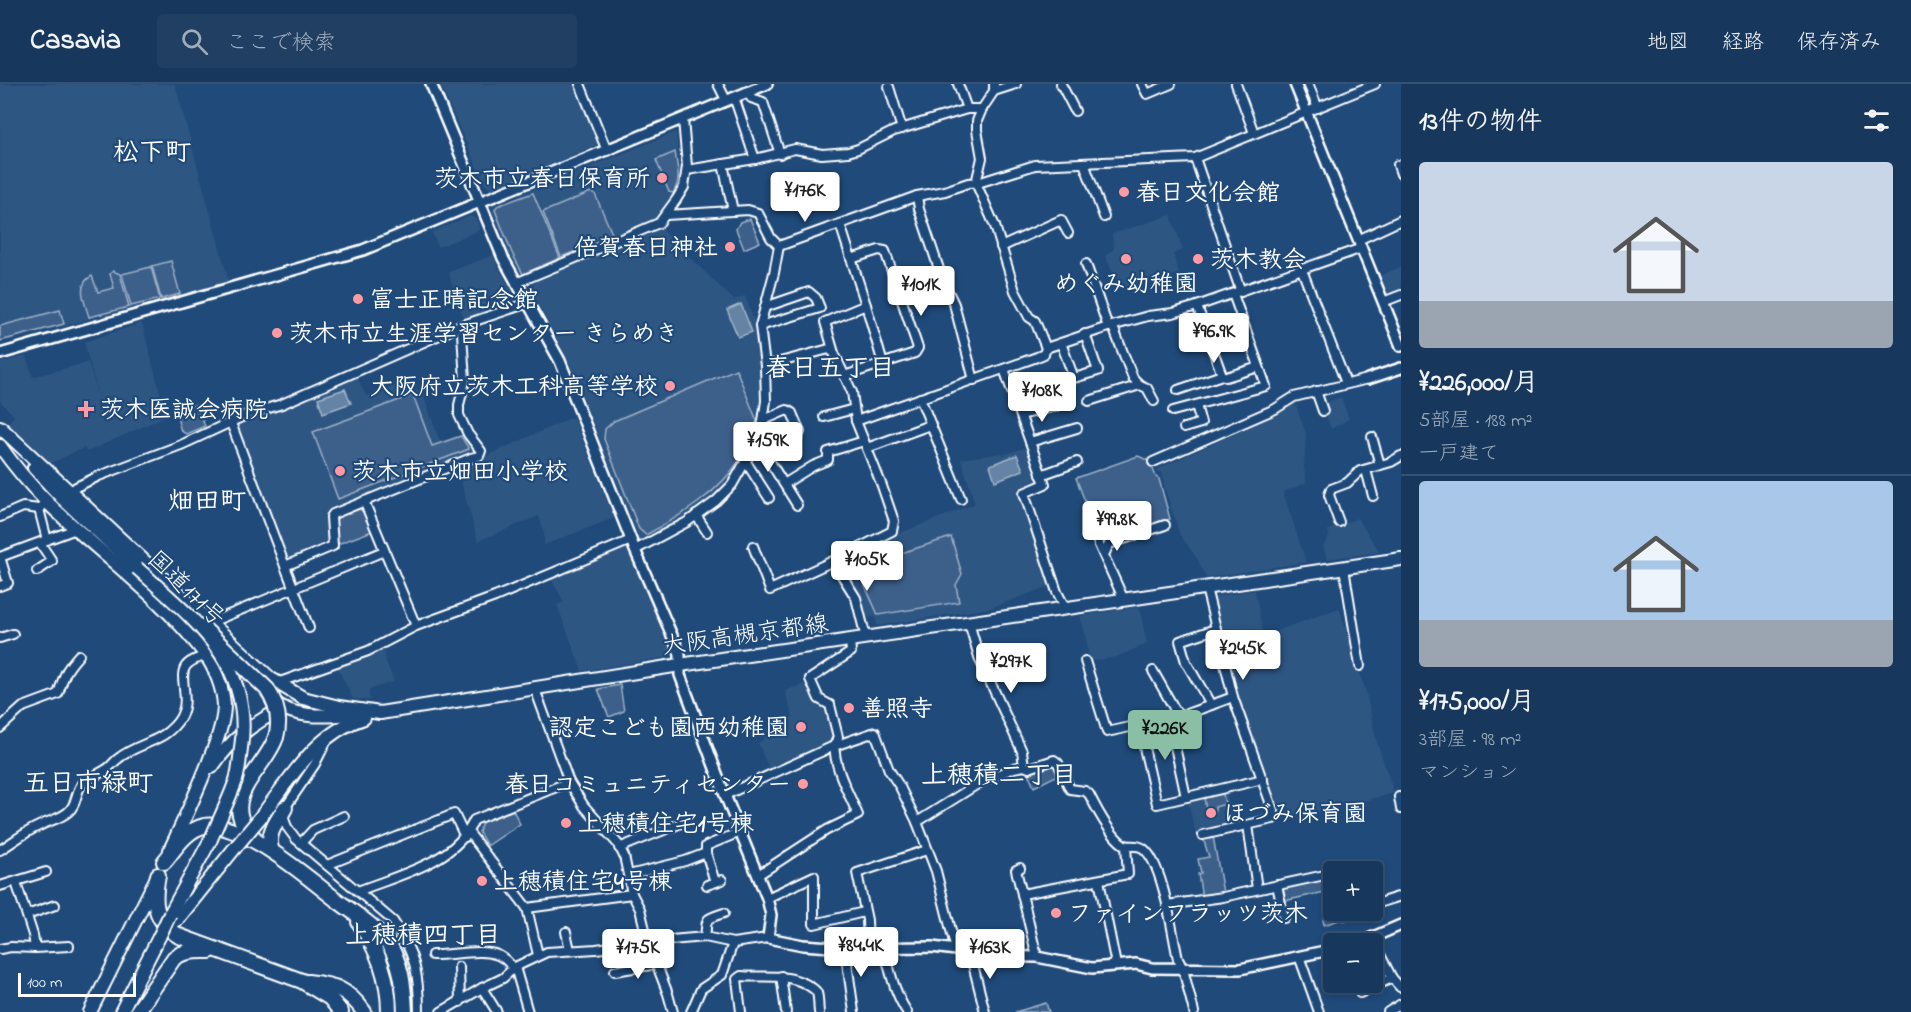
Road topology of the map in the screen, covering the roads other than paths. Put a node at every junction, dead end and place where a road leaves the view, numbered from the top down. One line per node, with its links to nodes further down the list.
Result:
1 (430, 84): 37 (street)
2 (580, 84): 26 (street)
3 (718, 84): 17 (street)
4 (767, 84): 16 (street)
5 (958, 84): 19 (street)
6 (1016, 84): 15 (street)
7 (1061, 84): 21 (street)
8 (1142, 84): 9 (street)
9 (1172, 84)
10 (1236, 84): 25 (street)
11 (1295, 84): 22 (street)
12 (1308, 84): 18 (street)
13 (1375, 84): 18 (street)
14 (888, 87): 24 (street)
15 (994, 87): 20 (street)
16 (748, 91): 17 (street); 27 (street)
17 (730, 98): 23 (street); 29 (street)
18 (1318, 108): 22 (street)
19 (967, 109): 20 (street); 24 (street)
20 (982, 109): 35 (street)
21 (1075, 111)
22 (1306, 111): 25 (street); 44 (street)
23 (683, 118): 26 (street); 33 (street)
24 (902, 129): 27 (street)
25 (1254, 133): 28 (street)
26 (607, 151): 37 (street)
27 (780, 154): 29 (street)
28 (1195, 158): 30 (street); 51 (street)
29 (755, 159): 31 (street)
30 (1084, 163): 35 (street); 40 (street)
31 (723, 164): 33 (street); 38 (street)
32 (1398, 165): 34 (street)
33 (687, 170): 39 (street)
34 (1401, 174)
35 (976, 183): 36 (street); 46 (street)
36 (917, 196): 42 (street); 75 (street)
37 (481, 203): 50 (street); 66 (street)
38 (733, 211): 39 (street); 45 (street)
39 (666, 215): 50 (street)
40 (1104, 217)
41 (1401, 220): 44 (street)
42 (840, 224): 45 (street); 47 (street)
43 (1068, 233): 46 (street)
44 (1360, 244): 49 (street); 53 (street)
45 (778, 246): 57 (street)
46 (1001, 247): 64 (street)
47 (851, 260): 55 (street); 67 (street)
48 (1086, 264): 60 (street)
49 (1302, 270): 51 (street); 76 (street)
50 (516, 283): 54 (street)
51 (1237, 292): 56 (street); 69 (street)
52 (1401, 295): 53 (street)
53 (1383, 302): 63 (street)
54 (528, 303): 58 (street); 126 (street)
55 (866, 305): 65 (street); 67 (street)
56 (1197, 306): 60 (street); 73 (street)
57 (765, 307): 59 (street); 59 (street)
58 (460, 326): 92 (street); 115 (street)
59 (760, 326): 68 (street)
60 (1111, 327): 61 (street); 77 (street)
61 (1085, 334): 62 (street); 62 (street)
62 (1061, 343): 64 (street)
63 (1401, 346)
64 (1046, 348): 71 (street)
65 (834, 353): 68 (street); 72 (street)
66 (0, 354)
67 (883, 363): 72 (street)
68 (765, 366): 90 (street)
69 (1259, 367): 73 (street); 83 (street)
70 (1401, 368): 74 (street)
71 (1004, 369): 75 (street); 88 (street)
72 (844, 375): 85 (street)
73 (1222, 375): 78 (street)
74 (1368, 379): 76 (street)
75 (975, 380): 80 (street)
76 (1346, 383): 79 (street)
77 (1140, 385): 81 (street); 82 (street)
78 (1178, 390)
79 (1316, 391): 87 (street); 106 (street)
80 (920, 398): 91 (street); 93 (street)
81 (1089, 401)
82 (1154, 401)
83 (1196, 405): 86 (street); 96 (street)
84 (1056, 406): 88 (street)
85 (854, 409): 89 (street); 91 (street)
86 (1173, 411)
87 (1323, 411)
88 (1021, 415): 99 (street)
89 (824, 417)
90 (764, 420): 98 (street); 102 (street)
91 (856, 421): 100 (street)
92 (231, 423): 111 (street); 133 (street)
93 (930, 425): 100 (street); 114 (street)
94 (0, 428): 111 (main road); 143 (main road, 国道171号, bridge)
95 (1077, 428): 99 (street)
96 (1184, 428)
97 (1372, 437): 107 (street)
98 (757, 441): 102 (street); 104 (street)
99 (1030, 442): 109 (street)
100 (865, 445): 110 (street); 132 (street)
101 (0, 446): 116 (main road, 国道171号)
102 (765, 454): 110 (street)
103 (1401, 456): 107 (street)
104 (746, 462): 113 (street); 119 (street)
105 (1077, 462): 109 (street)
106 (1153, 462)
107 (1380, 465): 108 (street)
108 (1366, 470): 112 (street); 121 (street)
109 (1041, 475): 140 (street)
110 (784, 484): 117 (street)
111 (69, 493): 143 (main road)
112 (1373, 496)
113 (770, 498)
114 (961, 499)
115 (364, 501): 128 (street); 133 (street)
116 (43, 505): 120 (street); 123 (main road, 国道171号); 125 (street)
117 (797, 505)
118 (1089, 512): 129 (street)
119 (696, 515): 124 (street); 126 (street)
120 (0, 517)
121 (1339, 522)
122 (1165, 525): 129 (street)
123 (76, 529): 125 (street); 141 (main road, 国道171号)
124 (707, 532)
125 (43, 541): 130 (street); 135 (street)
126 (633, 545): 144 (street); 154 (street)
127 (753, 546): 132 (street)
128 (384, 551): 137 (street); 144 (street)
129 (1104, 555): 139 (street)
130 (0, 558): 136 (street)
131 (1401, 559): 134 (main road, 大阪高槻京都線)
132 (833, 561): 149 (street)
133 (285, 566): 137 (street)
134 (1344, 568): 138 (main road, 大阪高槻京都線); 155 (street)
135 (37, 571)
136 (0, 586)
137 (294, 588): 143 (street); 145 (street)
138 (1206, 588): 139 (main road, 大阪高槻京都線); 146 (street)
139 (1124, 600): 140 (main road, 大阪高槻京都線)
140 (1066, 609): 142 (main road, 大阪高槻京都線)
141 (167, 610): 152 (main road, 国道171号); 162 (main road)
142 (969, 623): 149 (main road, 大阪高槻京都線); 170 (street)
143 (206, 625): 157 (main road); 186 (highway, bridge); 220 (main road, 国道171号, bridge)
144 (416, 626): 157 (street)
145 (309, 628)
146 (1215, 629): 159 (street); 161 (street)
147 (13, 634): 148 (street)
148 (0, 638)
149 (866, 638): 150 (main road, 大阪高槻京都線)
150 (850, 640): 154 (main road, 大阪高槻京都線); 169 (street)
151 (79, 655): 167 (street)
152 (206, 655): 173 (main road, 国道171号); 190 (street)
153 (1085, 661): 166 (street)
154 (680, 665): 158 (main road, 大阪高槻京都線); 174 (street)
155 (1360, 666)
156 (1153, 671): 164 (street)
157 (277, 683): 160 (main road)
158 (535, 688): 163 (main road, 大阪高槻京都線); 172 (street)
159 (1233, 697): 161 (street); 171 (street)
160 (303, 698): 162 (main road); 163 (main road)
161 (1211, 705): 164 (street)
162 (281, 709): 163 (main road); 173 (main road)
163 (381, 713): 168 (main road)
164 (1179, 717): 165 (street)
165 (1169, 719): 166 (street); 175 (street)
166 (1143, 724): 175 (street)
167 (0, 728)
168 (335, 731): 177 (street); 220 (main road, bridge)
169 (834, 746): 174 (street); 180 (street); 199 (street)
170 (1024, 766): 180 (street); 188 (street)
171 (1263, 779): 175 (street); 182 (street)
172 (569, 782): 184 (street); 189 (street)
173 (199, 788): 195 (main road, 国道171号)
174 (725, 795): 183 (street)
175 (1186, 797)
176 (1399, 797): 178 (street)
177 (285, 808): 187 (street); 192 (highway)
178 (1401, 809)
179 (344, 816): 187 (street)
180 (917, 822): 191 (street)
181 (679, 824): 189 (street)
182 (1248, 825): 185 (street); 206 (street)
183 (740, 832): 193 (street); 199 (street)
184 (467, 835): 194 (street); 207 (street); 215 (street)
185 (1203, 835)
186 (258, 843): 192 (highway); 195 (highway)
187 (301, 843): 194 (street)
188 (1126, 846): 201 (street); 214 (street)
189 (620, 848): 198 (street)
190 (0, 850)
191 (927, 850): 217 (street); 237 (street)
192 (272, 851): 216 (highway)
193 (706, 853): 198 (street); 203 (street)
194 (327, 865): 207 (street)
195 (161, 868): 235 (highway); 259 (main road, 国道171号)
196 (1020, 868): 209 (street)
197 (46, 872): 202 (street)
198 (629, 875): 208 (street)
199 (758, 875): 211 (street)
200 (1323, 875): 204 (street)
201 (1099, 880): 209 (street); 246 (street)
202 (16, 882): 205 (street); 219 (street)
203 (714, 882)
204 (1277, 885): 206 (street); 221 (street)
205 (0, 886)
206 (1257, 889): 214 (street)
207 (358, 891): 266 (street)
208 (632, 894): 215 (street); 227 (street)
209 (1022, 894): 243 (street)
210 (1401, 896): 212 (street)
211 (767, 898): 217 (street); 226 (street)
212 (1383, 902)
213 (55, 905): 219 (street)
214 (1167, 905): 249 (street)
215 (527, 908): 241 (street)
216 (351, 911): 264 (highway); 265 (highway)
217 (864, 912): 232 (street)
218 (724, 913): 225 (street)
219 (27, 915): 230 (street)
220 (173, 917): 260 (main road, 国道171号, bridge)
221 (1284, 918)
222 (1401, 925): 224 (street)
223 (566, 932): 236 (street)
224 (1383, 934)
225 (705, 937): 227 (street); 228 (street)
226 (768, 938): 228 (street); 231 (street)
227 (648, 942): 236 (street); 245 (street)
228 (733, 943): 271 (street)
229 (69, 946): 230 (street)
230 (35, 948): 234 (street)
231 (845, 948): 232 (street); 275 (street)
232 (868, 948): 233 (street)
233 (884, 948): 237 (street); 276 (street)
234 (0, 949)
235 (218, 950): 253 (highway); 261 (highway)
236 (570, 950): 241 (street)
237 (956, 950): 239 (street)
238 (1323, 951): 242 (street)
239 (970, 953): 243 (street); 277 (street)
240 (432, 955): 248 (street)
241 (538, 956): 248 (street)
242 (1299, 956): 249 (street); 279 (street)
243 (1037, 957): 246 (street)
244 (1383, 960): 252 (street)
245 (657, 964): 250 (street); 270 (street)
246 (1116, 965): 249 (street)
247 (459, 967): 257 (street)
248 (514, 967): 256 (street); 269 (street)
249 (1183, 969): 278 (street)
250 (615, 971)
251 (781, 976): 272 (street); 273 (street); 274 (street)
252 (1392, 978): 254 (street); 255 (street)
253 (302, 981): 262 (highway); 263 (highway)
254 (1383, 982)
255 (1400, 987)
256 (482, 988): 257 (street); 268 (street)
257 (460, 1002): 267 (street)
258 (1401, 1004): 280 (street)
259 (90, 1012)
260 (121, 1012)
261 (137, 1012)
262 (341, 1012)
263 (364, 1012)
264 (389, 1012)
265 (405, 1012)
266 (419, 1012)
267 (441, 1012)
268 (497, 1012)
269 (528, 1012)
270 (673, 1012)
271 (691, 1012)
272 (741, 1012)
273 (786, 1012)
274 (819, 1012)
275 (854, 1012)
276 (907, 1012)
277 (985, 1012)
278 (1194, 1012)
279 (1318, 1012)
280 (1388, 1012)

